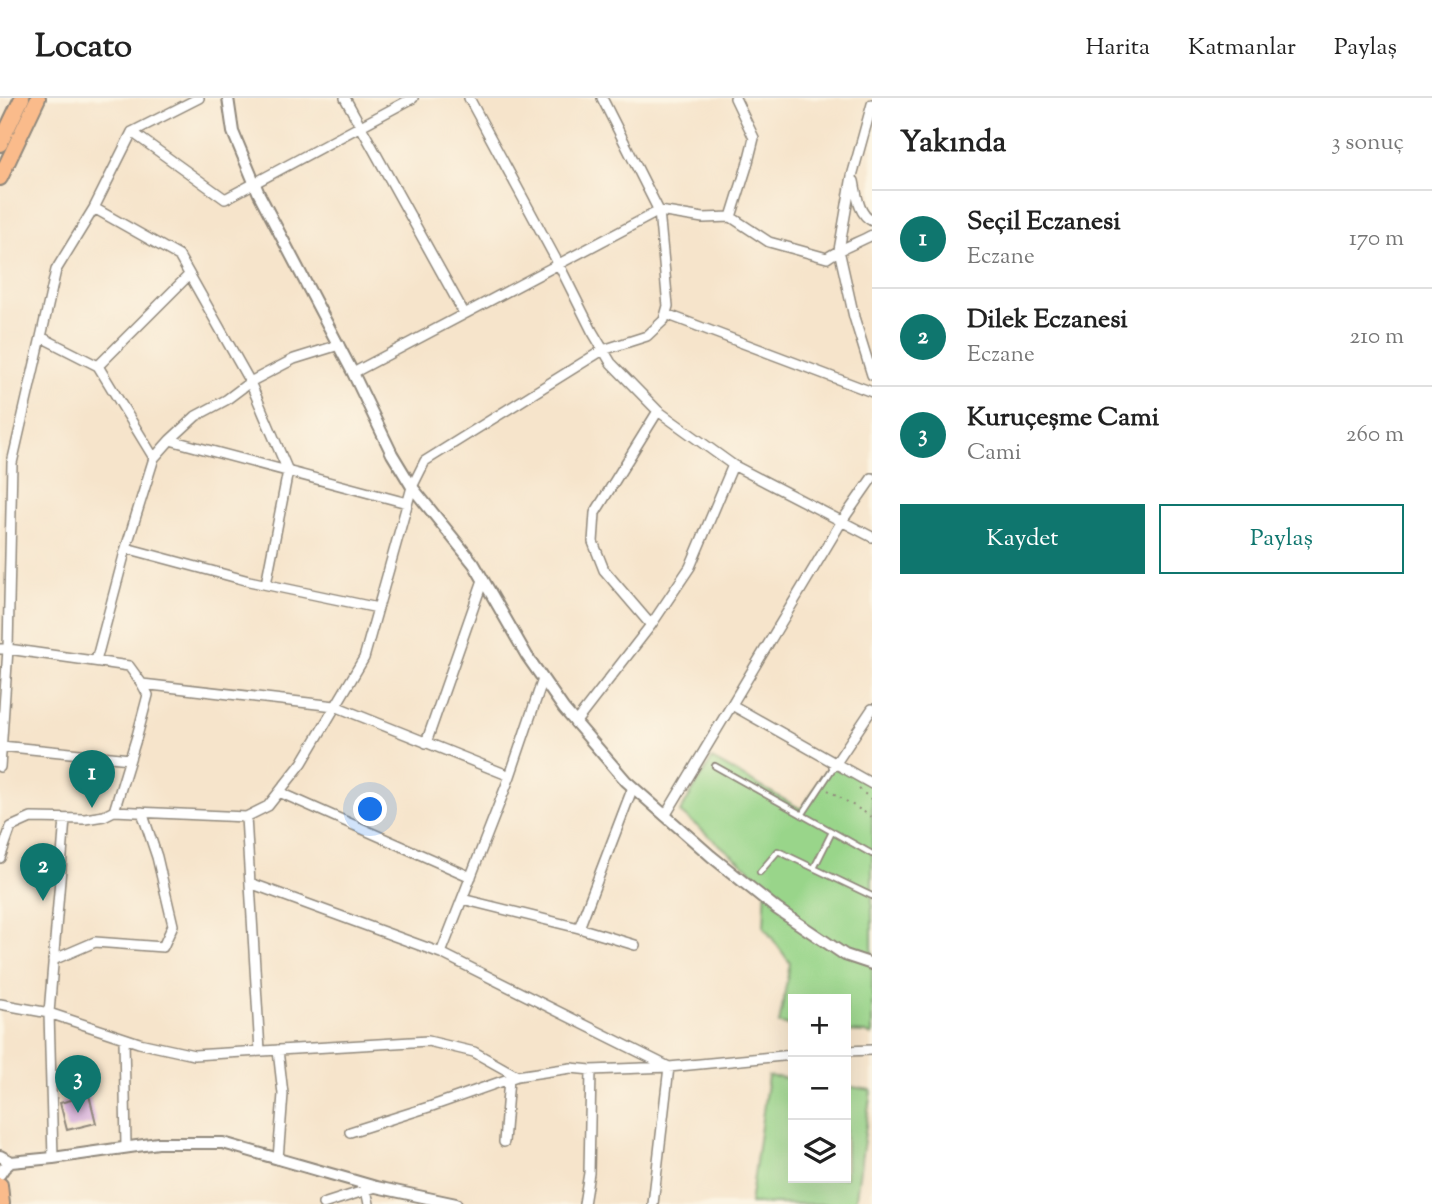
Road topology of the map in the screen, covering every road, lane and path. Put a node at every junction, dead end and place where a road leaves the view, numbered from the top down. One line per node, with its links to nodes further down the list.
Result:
1 (199, 98): 13 (street)
2 (228, 98): 17 (street)
3 (345, 98): 12 (street)
4 (413, 98): 12 (street)
5 (469, 98): 24 (street)
6 (602, 98): 19 (street)
7 (735, 98): 20 (street)
8 (865, 98): 11 (street)
9 (31, 102): 14 (highway); 16 (highway)
10 (872, 104): 11 (street)
11 (867, 118): 15 (street)
12 (361, 126): 17 (street); 26 (street)
13 (132, 132): 17 (street); 18 (street)
14 (0, 144)
15 (852, 176): 21 (street); 23 (street)
16 (0, 178)
17 (255, 183): 29 (street)
18 (94, 208): 25 (street); 28 (street)
19 (659, 211): 20 (street); 24 (street); 27 (street)
20 (732, 217): 23 (street)
21 (872, 221)
22 (872, 235): 23 (street)
23 (839, 250): 33 (street)
24 (558, 263): 26 (street); 30 (street)
25 (189, 275): 31 (street); 34 (street)
26 (464, 313): 32 (street)
27 (666, 314): 30 (street); 35 (street)
28 (41, 337): 31 (street); 51 (street)
29 (339, 345): 32 (street); 34 (street)
30 (603, 350): 36 (street); 42 (street)
31 (98, 366): 38 (street)
32 (353, 373): 42 (street)
33 (872, 375)
34 (250, 382): 37 (street); 40 (street)
35 (872, 392)
36 (658, 411): 39 (street); 50 (street)
37 (170, 440): 38 (street); 40 (street)
38 (154, 458): 46 (street)
39 (733, 465): 44 (street); 50 (street)
40 (288, 471): 43 (street); 48 (street)
41 (872, 478): 44 (street)
42 (411, 487): 43 (street); 47 (street)
43 (407, 503): 49 (street)
44 (842, 521): 45 (street); 55 (street)
45 (872, 537)
46 (126, 548): 48 (street); 52 (street)
47 (483, 580): 53 (street); 59 (street)
48 (266, 584): 49 (street)
49 (378, 608): 56 (street)
50 (651, 625): 58 (street)
51 (4, 649): 52 (street); 60 (street)
52 (96, 661): 54 (street)
53 (543, 679): 58 (street); 65 (street)
54 (142, 684): 56 (street); 61 (street)
55 (732, 705): 63 (street); 73 (street)
56 (335, 706): 59 (street); 69 (street)
57 (872, 709): 63 (street)
58 (575, 723): 68 (street)
59 (426, 743): 65 (street)
60 (1, 746): 61 (street); 64 (street)
61 (130, 759): 70 (street)
62 (715, 766): 72 (lane)
63 (835, 766): 66 (street); 67 (lane)
64 (0, 767)
65 (510, 776): 82 (street)
66 (872, 784)
67 (821, 786): 72 (lane); 75 (path)
68 (633, 787): 73 (street); 86 (street)
69 (279, 792): 74 (street); 82 (street)
70 (114, 811): 71 (street); 76 (street)
71 (142, 812): 74 (street); 89 (street)
72 (802, 815): 77 (lane)
73 (665, 816): 90 (street)
74 (246, 817): 83 (street)
75 (872, 817)
76 (65, 819): 79 (street); 89 (street)
77 (832, 832): 78 (lane); 80 (lane)
78 (872, 854)
79 (0, 858)
80 (814, 868): 81 (lane); 84 (lane)
81 (760, 873)
82 (471, 877): 85 (street)
83 (250, 883): 88 (street); 96 (street)
84 (872, 896)
85 (462, 899): 86 (street); 88 (street)
86 (579, 928): 87 (street)
87 (635, 945)
88 (441, 953): 99 (street)
89 (53, 960): 92 (street)
90 (872, 964)
91 (0, 1004): 92 (street)
92 (49, 1013): 93 (street); 106 (street)
93 (124, 1038): 96 (street); 104 (street)
94 (278, 1050): 96 (street); 101 (street); 107 (street)
95 (872, 1050): 97 (street)
96 (260, 1051)
97 (851, 1051)
98 (788, 1055): 99 (street)
99 (669, 1067): 100 (street); 117 (street)
100 (591, 1070): 101 (street); 116 (street)
101 (513, 1077): 102 (street); 103 (street)
102 (350, 1132)
103 (504, 1142)
104 (126, 1147): 106 (street); 107 (street)
105 (0, 1156): 108 (street)
106 (53, 1158): 108 (street)
107 (278, 1159): 111 (street)
108 (11, 1162): 109 (street)
109 (0, 1174)
110 (0, 1185): 112 (highway)
111 (369, 1187): 113 (street); 114 (street); 115 (street)
112 (2, 1204)
113 (323, 1204)
114 (369, 1204)
115 (456, 1204)
116 (584, 1204)
117 (653, 1204)

